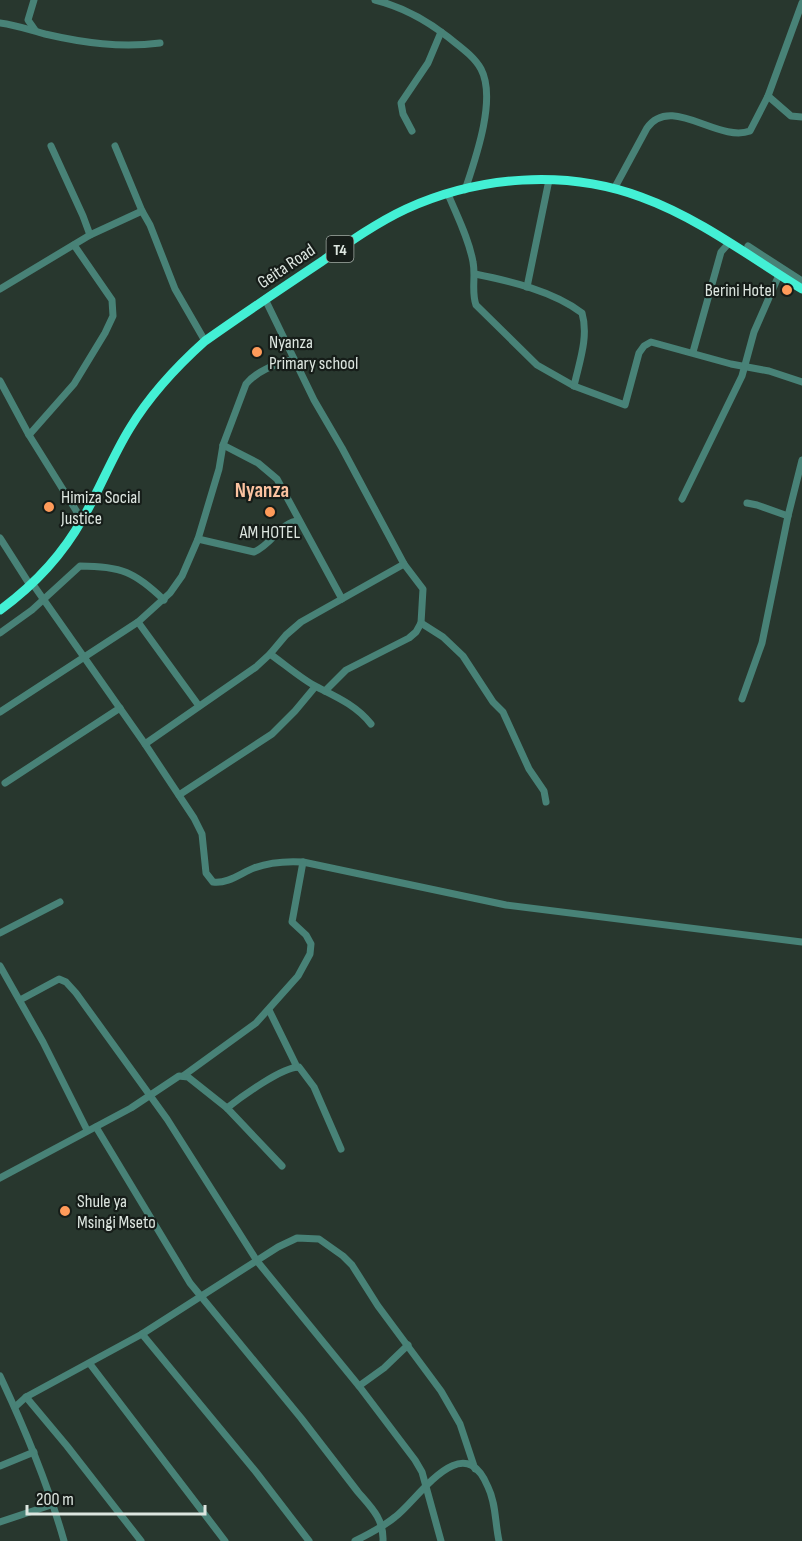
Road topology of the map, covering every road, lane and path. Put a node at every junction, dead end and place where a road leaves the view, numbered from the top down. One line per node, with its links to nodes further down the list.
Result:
1 (34, 0): 5 (street)
2 (375, 0): 6 (street)
3 (802, 3): 8 (street)
4 (0, 23): 5 (street)
5 (35, 30): 7 (street)
6 (441, 32): 10 (street); 14 (street)
7 (160, 43)
8 (768, 96): 9 (street); 15 (street)
9 (802, 117)
10 (412, 131)
11 (51, 146): 18 (street)
12 (115, 146): 17 (street)
13 (549, 180): 14 (highway, Geita Road / T4); 15 (highway, Geita Road / T4); 25 (street)
14 (465, 189): 16 (highway, Geita Road / T4)
15 (614, 189): 19 (highway, Geita Road / T4)
16 (448, 194): 22 (street); 28 (highway, Geita Road / T4)
17 (142, 212): 18 (street); 29 (street)
18 (90, 235): 20 (street)
19 (729, 243): 23 (highway, Geita Road / T4); 30 (street)
20 (74, 245): 26 (street); 36 (street)
21 (748, 246): 24 (street)
22 (475, 274): 25 (street); 35 (street)
23 (779, 275): 27 (highway, Geita Road / T4); 32 (street)
24 (802, 281)
25 (527, 287): 35 (street)
26 (0, 289)
27 (802, 290)
28 (265, 299): 29 (highway, Geita Road / T4); 31 (street)
29 (205, 341): 42 (highway, Geita Road / T4)
30 (693, 352): 32 (street); 35 (street)
31 (294, 359): 37 (street); 46 (street)
32 (745, 366): 34 (street); 39 (street)
33 (0, 381): 36 (street)
34 (802, 382)
35 (574, 386)
36 (29, 435): 42 (street)
37 (223, 445): 43 (street); 45 (street)
38 (802, 460): 41 (street)
39 (682, 499)
40 (747, 503): 41 (street)
41 (788, 516): 59 (street)
42 (82, 520): 47 (highway, Geita Road / T4)
43 (299, 521): 45 (street); 48 (street)
44 (0, 538): 47 (street)
45 (198, 539): 50 (street)
46 (404, 564): 48 (street); 53 (street)
47 (31, 584): 49 (street); 51 (highway, Geita Road / T4)
48 (342, 599): 55 (street)
49 (44, 600): 50 (street); 54 (street); 56 (street)
50 (164, 600): 52 (street)
51 (0, 610)
52 (138, 622): 56 (street); 60 (street)
53 (421, 623): 58 (street); 67 (street)
54 (0, 633)
55 (270, 654): 57 (street); 60 (street)
56 (83, 658): 61 (street); 62 (street)
57 (315, 687): 58 (street); 66 (street)
58 (325, 690): 63 (street)
59 (742, 699)
60 (200, 706): 64 (street)
61 (120, 708): 64 (street); 65 (street)
62 (0, 712)
63 (371, 724)
64 (145, 744): 66 (street)
65 (5, 783)
66 (179, 795): 68 (street)
67 (546, 802)
68 (303, 862): 71 (street); 74 (street)
69 (60, 902): 70 (street)
70 (0, 933)
71 (802, 942)
72 (0, 966): 73 (street)
73 (20, 1000): 77 (street); 80 (street)
74 (269, 1010): 75 (street); 76 (street)
75 (297, 1067): 78 (street); 81 (street)
76 (183, 1076): 77 (street); 78 (street)
77 (150, 1095): 79 (street); 84 (street)
78 (227, 1108): 82 (street)
79 (96, 1127): 80 (street); 85 (street)
80 (87, 1130): 83 (street)
81 (341, 1149)
82 (282, 1166)
83 (0, 1178)
84 (257, 1261): 85 (street); 87 (street); 90 (street)
85 (200, 1297): 86 (street); 99 (street)
86 (142, 1334): 88 (street); 103 (street)
87 (408, 1345): 90 (street); 95 (street)
88 (90, 1364): 91 (street); 102 (street)
89 (0, 1376): 92 (street)
90 (359, 1386): 96 (street)
91 (26, 1397): 92 (street); 101 (street)
92 (15, 1407): 93 (street)
93 (34, 1452): 94 (street); 97 (street)
94 (0, 1466)
95 (475, 1469): 96 (street); 107 (street)
96 (426, 1484): 99 (street); 106 (street)
97 (54, 1504): 98 (street); 100 (street)
98 (0, 1522)
99 (382, 1526): 104 (street); 105 (street)
100 (64, 1541)
101 (141, 1541)
102 (225, 1541)
103 (309, 1541)
104 (355, 1541)
105 (383, 1541)
106 (441, 1541)
107 (499, 1541)

